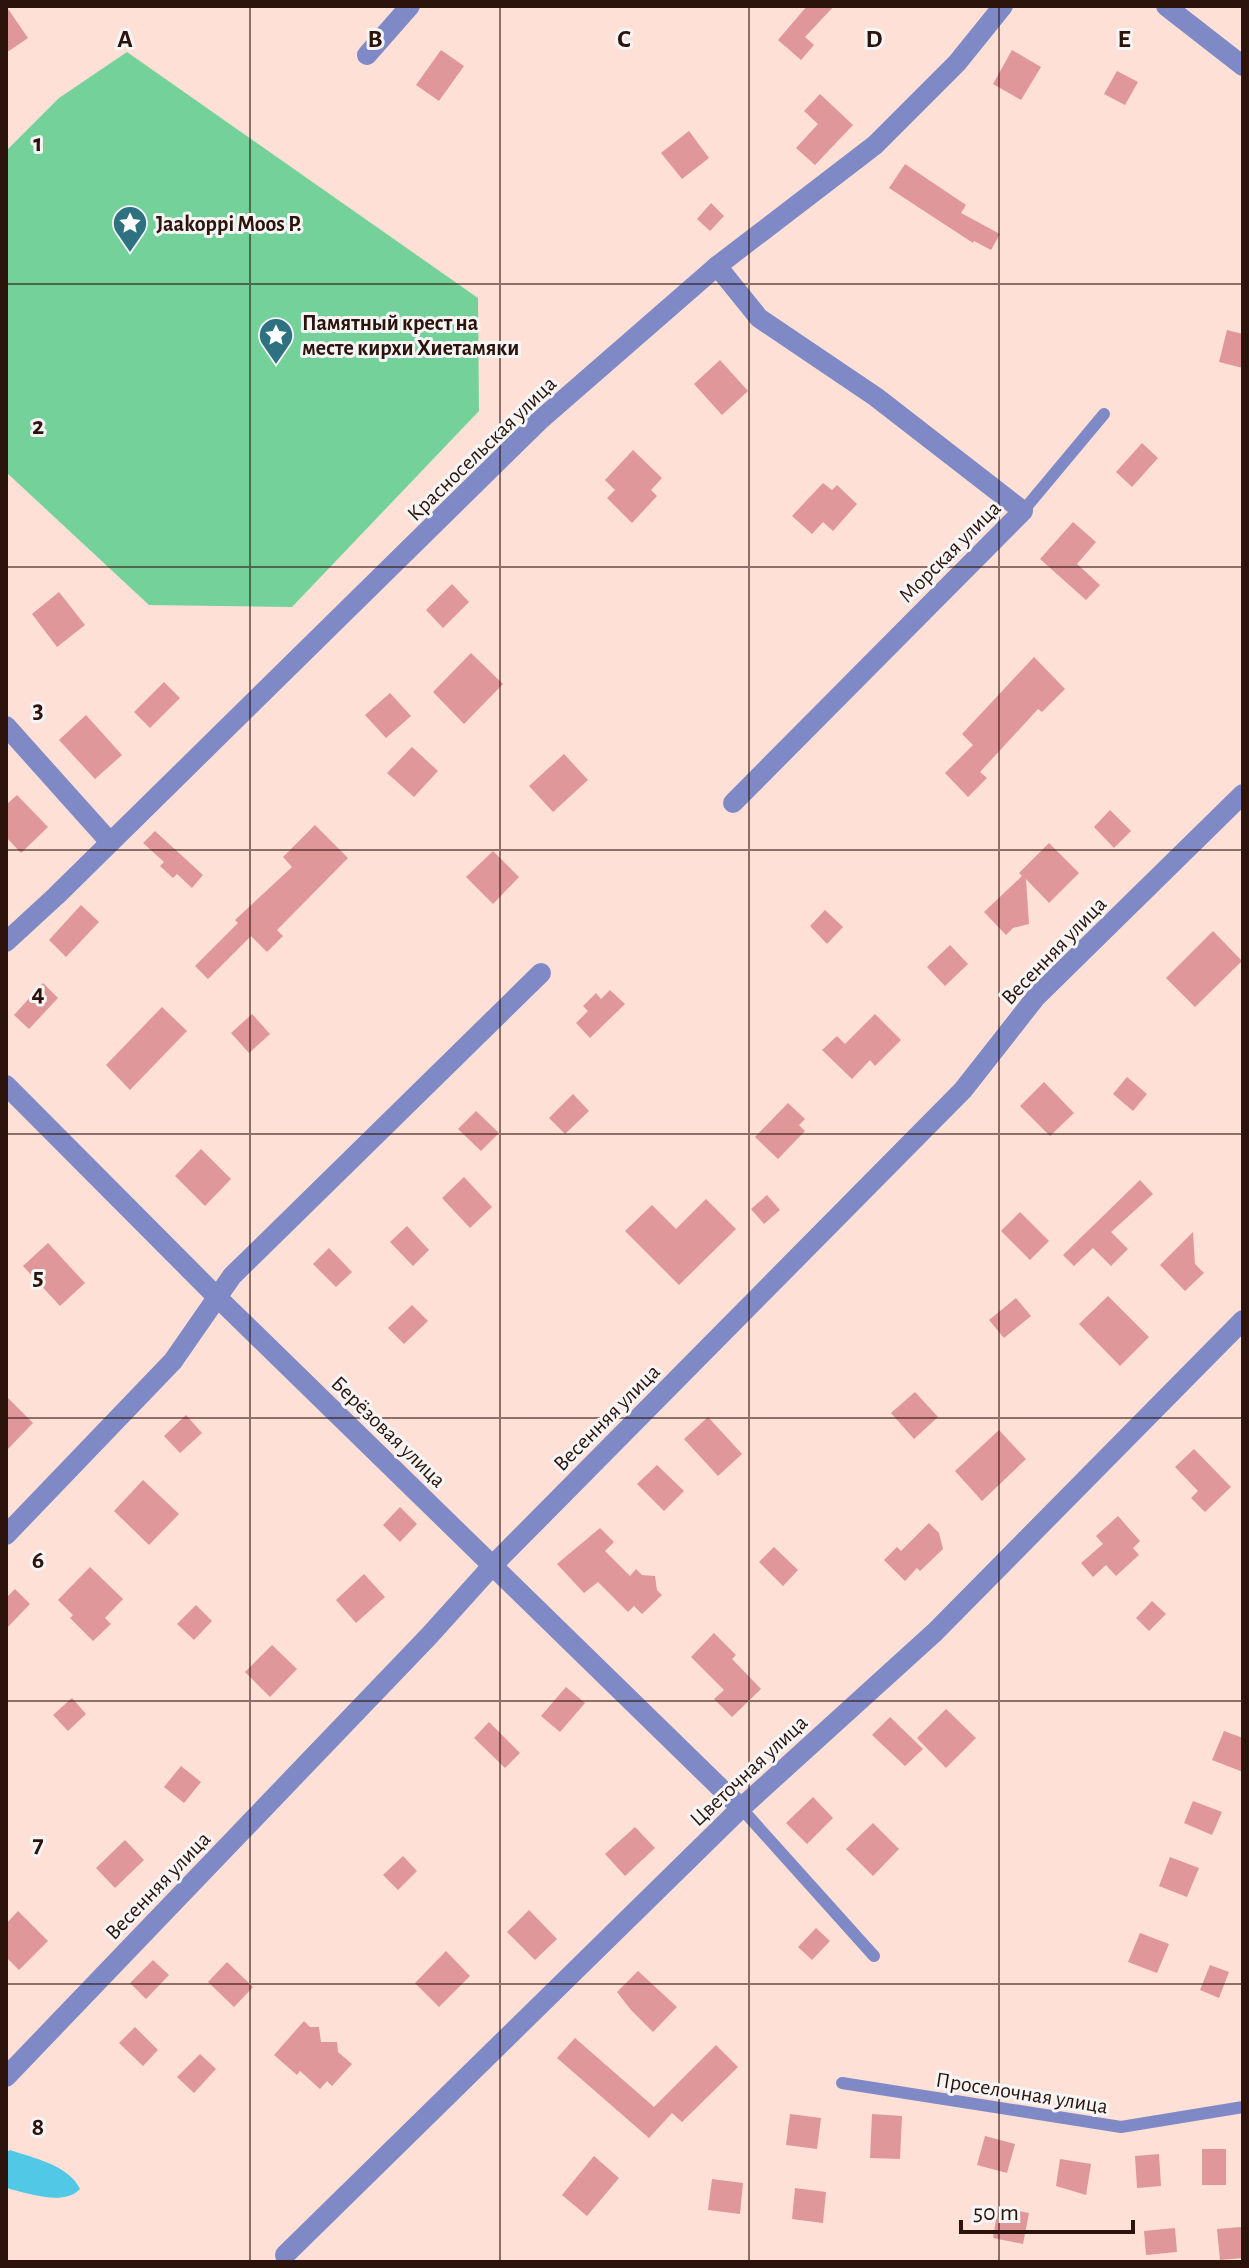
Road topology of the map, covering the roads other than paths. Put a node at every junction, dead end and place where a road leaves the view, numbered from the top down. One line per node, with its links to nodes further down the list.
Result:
1 (410, 6): 4 (street)
2 (1003, 6): 6 (street, Красносельская улица)
3 (1166, 6): 5 (street)
4 (367, 55)
5 (1243, 66)
6 (717, 266): 8 (street, Морская улица); 12 (street, Красносельская улица)
7 (1104, 414): 8 (lane)
8 (1023, 511): 11 (street, Морская улица)
9 (6, 726): 12 (street)
10 (1243, 794): 19 (street, Весенняя улица)
11 (733, 803)
12 (109, 841): 13 (street, Красносельская улица)
13 (6, 942)
14 (541, 973): 16 (street)
15 (6, 1085): 16 (street, Берёзовая улица)
16 (217, 1297): 18 (street); 19 (street, Берёзовая улица)
17 (1243, 1320): 20 (street, Цветочная улица)
18 (6, 1535)
19 (493, 1565): 20 (street, Берёзовая улица); 22 (street, Весенняя улица)
20 (741, 1808): 21 (lane); 25 (street, Цветочная улица)
21 (874, 1956)
22 (6, 2077)
23 (842, 2083): 24 (lane, Проселочная улица)
24 (1243, 2107)
25 (285, 2255)

